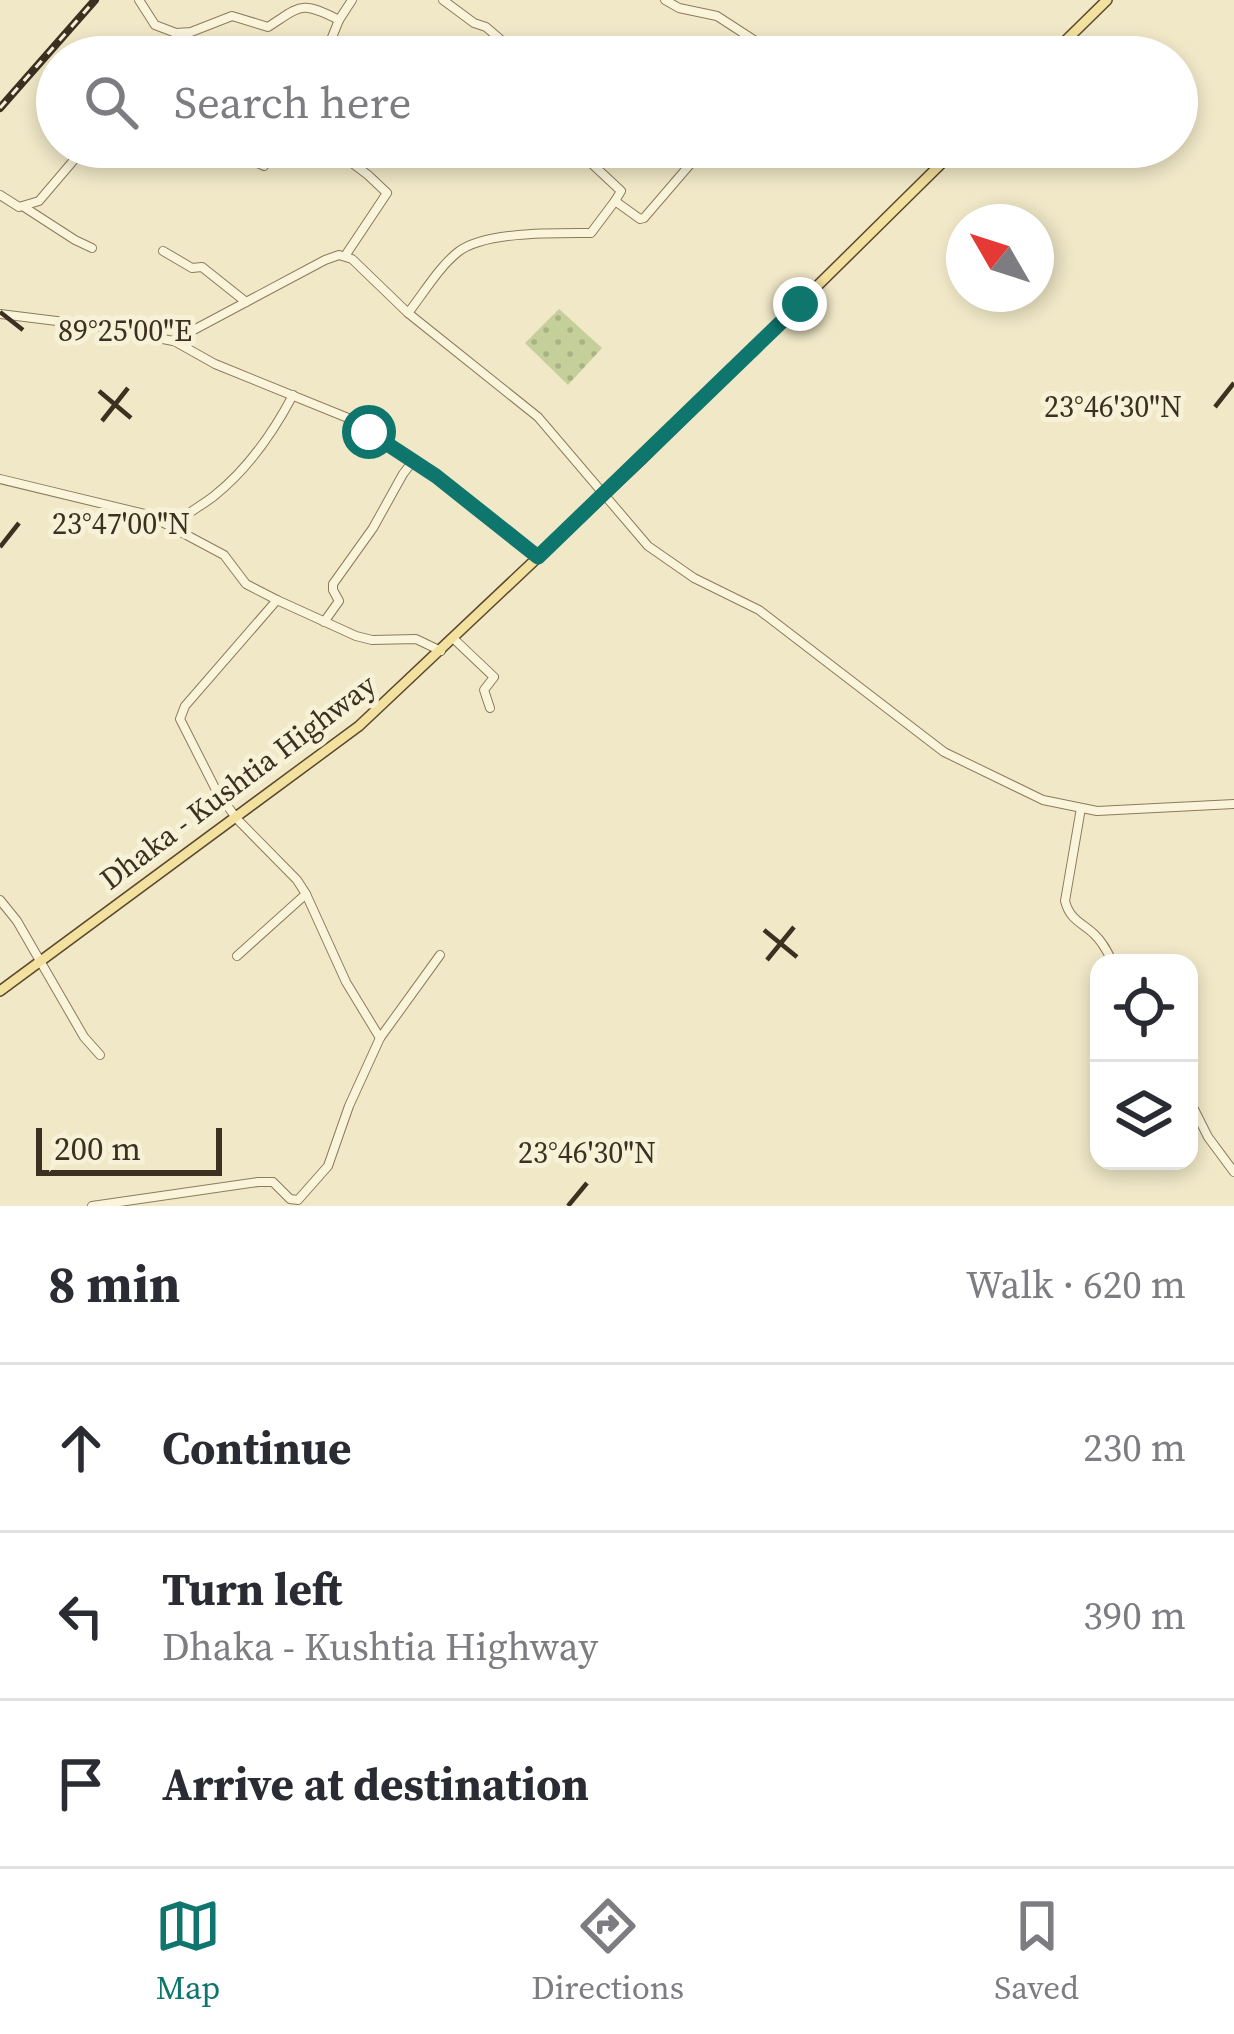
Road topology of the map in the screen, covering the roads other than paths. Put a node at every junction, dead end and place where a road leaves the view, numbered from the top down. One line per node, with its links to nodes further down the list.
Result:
1 (139, 0): 6 (street)
2 (352, 0): 6 (street)
3 (443, 0): 8 (street)
4 (665, 0): 9 (street)
5 (1107, 0): 10 (main road)
6 (339, 20): 7 (street)
7 (333, 36)
8 (496, 36)
9 (748, 36)
10 (1070, 36)
11 (68, 168): 18 (street)
12 (359, 168): 21 (street)
13 (596, 168): 17 (street)
14 (687, 168): 17 (street)
15 (937, 168): 29 (main road, Dhaka - Kushtia Highway)
16 (0, 195): 18 (street)
17 (615, 201): 23 (street)
18 (23, 206): 19 (street)
19 (92, 248)
20 (164, 251): 22 (street)
21 (345, 256): 22 (street); 23 (street)
22 (246, 302): 25 (street)
23 (408, 313): 29 (street)
24 (0, 314): 25 (street)
25 (173, 340): 26 (street)
26 (293, 395): 27 (street); 30 (street)
27 (413, 461): 31 (street); 33 (street)
28 (0, 479): 30 (street)
29 (604, 493): 31 (main road, Dhaka - Kushtia Highway); 38 (street)
30 (174, 526): 32 (street)
31 (538, 557): 34 (main road, Dhaka - Kushtia Highway)
32 (277, 600): 33 (street); 39 (street)
33 (324, 622): 35 (street)
34 (454, 639): 35 (main road, Dhaka - Kushtia Highway); 36 (street)
35 (442, 651): 39 (main road, Dhaka - Kushtia Highway)
36 (490, 708)
37 (1234, 804): 38 (street)
38 (1081, 808): 42 (street)
39 (236, 818): 40 (street); 45 (main road, Dhaka - Kushtia Highway)
40 (306, 894): 44 (street); 47 (street)
41 (0, 900): 45 (street)
42 (1108, 954)
43 (440, 955): 47 (street)
44 (237, 956)
45 (39, 963): 46 (main road, Dhaka - Kushtia Highway); 48 (street)
46 (0, 991)
47 (380, 1038): 51 (street)
48 (100, 1055)
49 (1198, 1117): 50 (street)
50 (1234, 1172)
51 (92, 1206)

